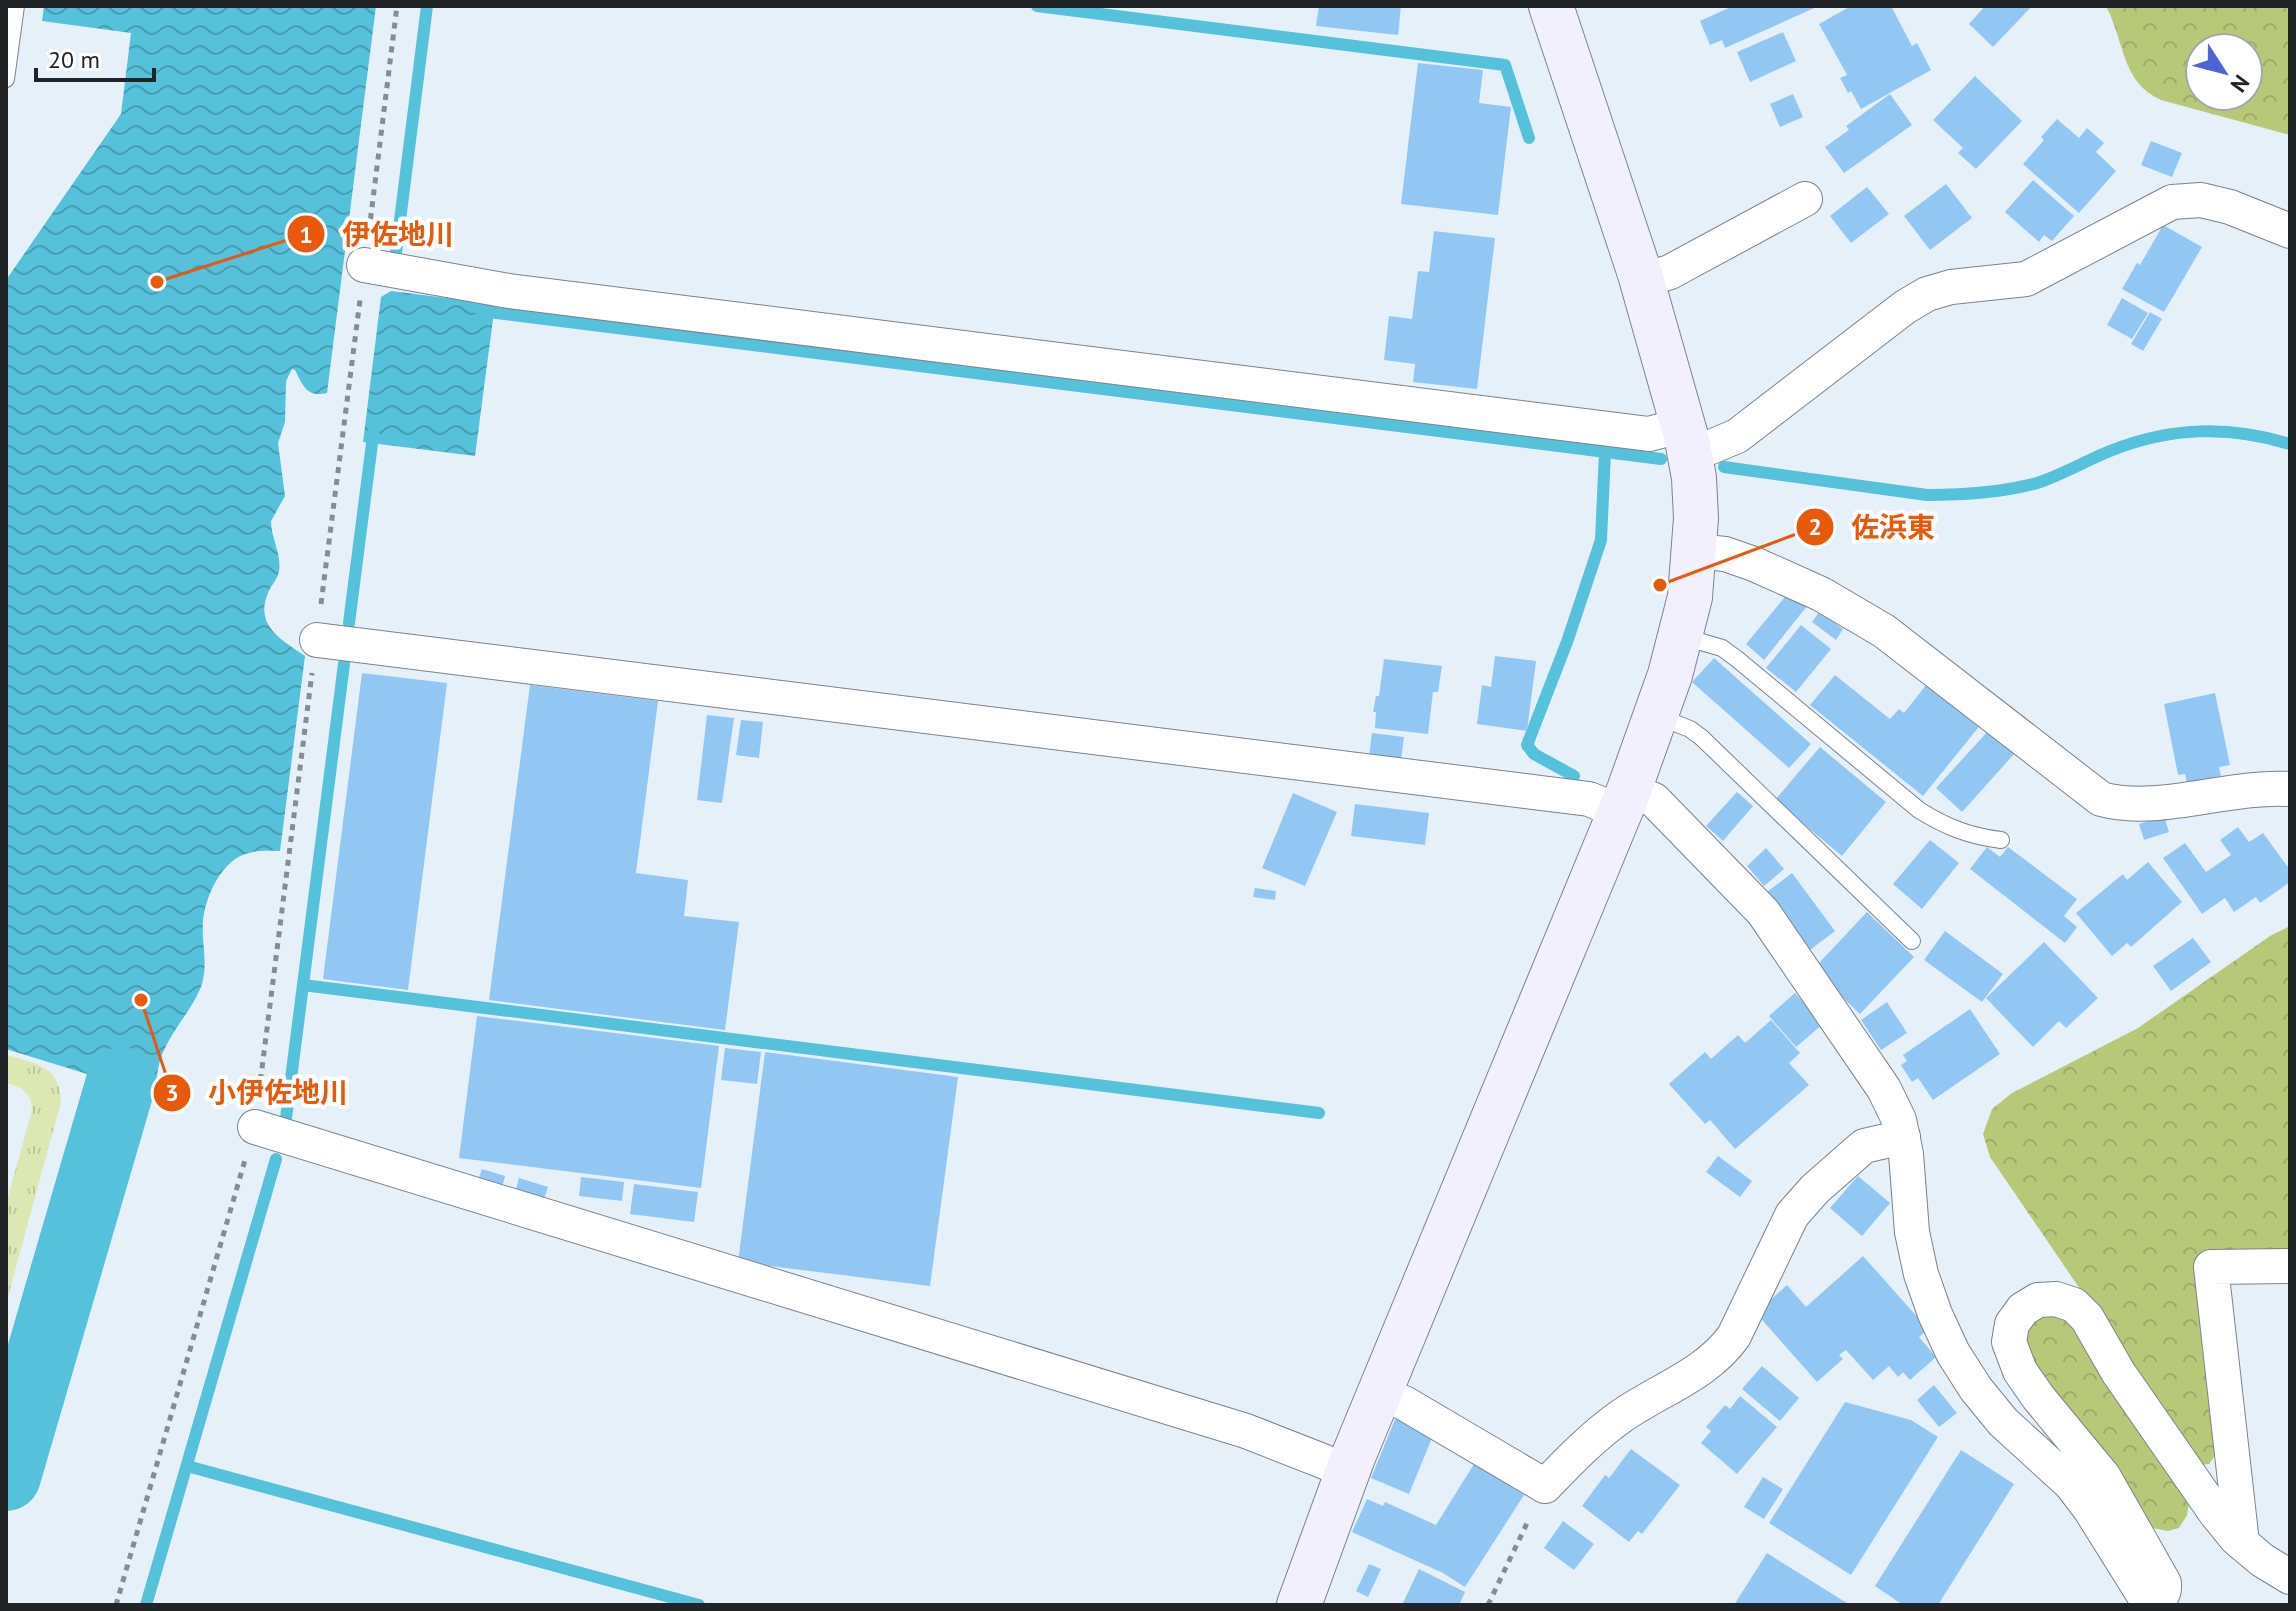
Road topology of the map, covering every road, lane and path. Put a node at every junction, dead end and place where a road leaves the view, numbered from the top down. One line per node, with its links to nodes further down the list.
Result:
1 (16, 6): 4 (lane)
2 (397, 6): 7 (path)
3 (1551, 6): 8 (street)
4 (6, 79)
5 (1805, 199): 8 (street)
6 (2290, 231): 9 (street)
7 (364, 265): 9 (street); 12 (path)
8 (1641, 281): 9 (street)
9 (1686, 438): 10 (street)
10 (1695, 551): 11 (street); 14 (street)
11 (1680, 636): 13 (street); 16 (lane)
12 (317, 640): 15 (street); 18 (path)
13 (1656, 716): 15 (street); 17 (lane)
14 (2290, 789)
15 (1624, 801): 19 (street); 21 (street)
16 (2001, 840)
17 (1912, 941)
18 (255, 1127): 22 (street); 26 (path)
19 (1903, 1137): 23 (street); 24 (street)
20 (2290, 1266): 24 (street)
21 (1380, 1393): 22 (street); 23 (street)
22 (1348, 1471): 27 (street)
23 (1545, 1486): 28 (path)
24 (2242, 1543): 25 (street)
25 (2290, 1577)
26 (116, 1605)
27 (1299, 1605)
28 (1488, 1605)

